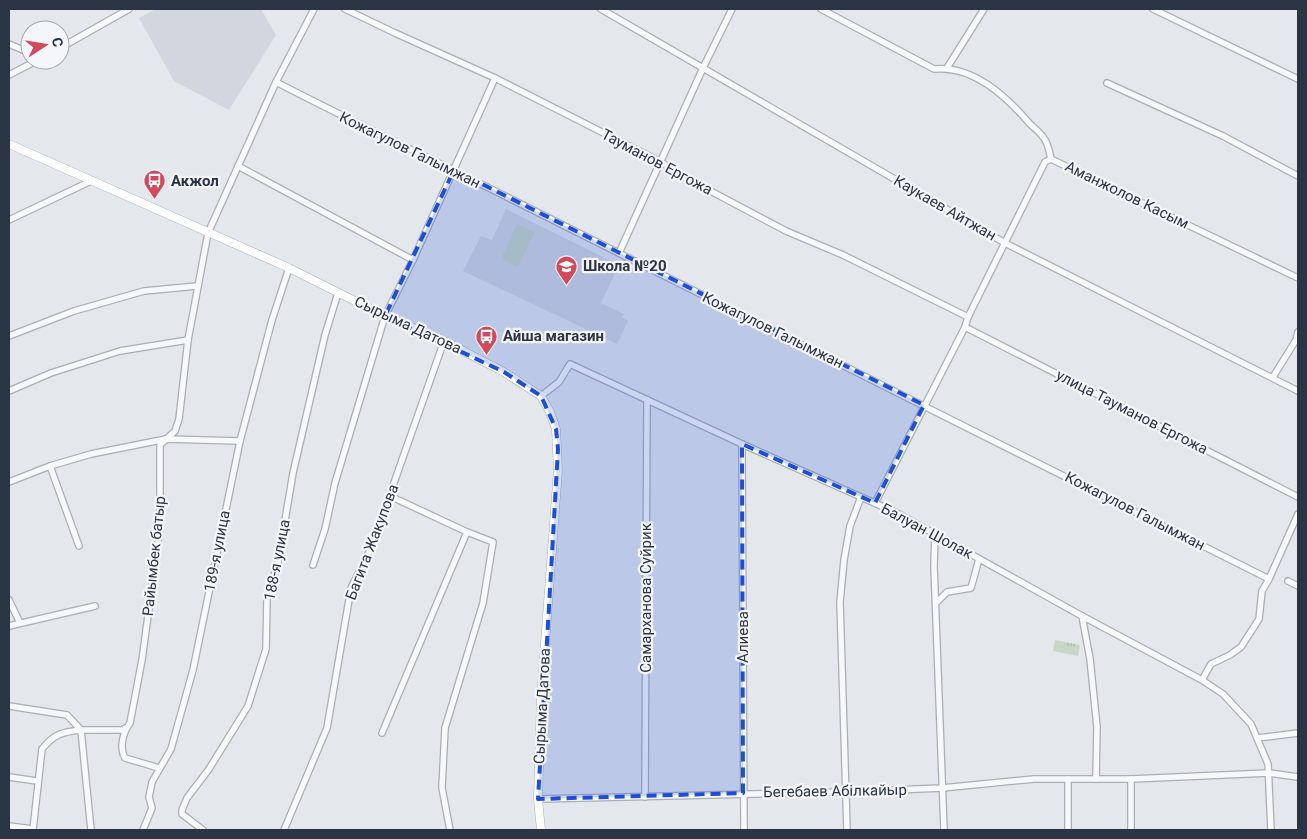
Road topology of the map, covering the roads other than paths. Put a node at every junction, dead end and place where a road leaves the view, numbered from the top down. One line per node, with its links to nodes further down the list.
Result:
1 (128, 9): 9 (street)
2 (314, 9): 14 (street, Райымбек батыр)
3 (345, 9): 12 (street, Тауманов Ергожа)
4 (601, 9): 10 (street, Каукаев Айтжан)
5 (732, 9): 10 (street)
6 (821, 9): 11 (street, Аманжолов Касым)
7 (984, 9): 11 (street)
8 (1153, 9): 13 (street)
9 (70, 42)
10 (703, 68): 18 (street); 25 (street, Каукаев Айтжан)
11 (947, 68): 17 (street, Аманжолов Касым)
12 (495, 78): 18 (street, Тауманов Ергожа); 20 (street)
13 (1298, 79)
14 (276, 82): 19 (street, Райымбек батыр); 20 (street, Кожагулов Галымжан)
15 (1107, 83): 21 (street)
16 (9, 144): 22 (street, Сырыма Датова)
17 (1051, 159): 25 (street); 29 (street, Аманжолов Касым)
18 (661, 162): 26 (street); 33 (street, Тауманов Ергожа)
19 (238, 166): 24 (street, Райымбек батыр); 27 (street)
20 (454, 170): 26 (street, Кожагулов Галымжан); 27 (street)
21 (1298, 176)
22 (92, 181): 23 (street); 24 (street, Сырыма Датова)
23 (9, 220)
24 (208, 233): 28 (street, Сырыма Датова); 30 (street, Райымбек батыр)
25 (1005, 243): 33 (street); 39 (street, Каукаев Айтжан)
26 (619, 253): 44 (street, Кожагулов Галымжан)
27 (413, 260): 32 (street)
28 (289, 268): 31 (street, Сырыма Датова); 46 (street, 189-я улица)
29 (1298, 278)
30 (197, 286): 36 (street); 37 (street, Райымбек батыр)
31 (338, 293): 32 (street, Сырыма Датова); 93 (street, 188-я улица)
32 (385, 316): 38 (street, Сырыма Датова); 59 (street)
33 (968, 317): 34 (street)
34 (965, 327): 44 (street); 52 (street, улица Тауманов Ергожа)
35 (1298, 332): 39 (street)
36 (9, 336)
37 (188, 340): 40 (street); 45 (street, Райымбек батыр)
38 (444, 341): 42 (street, Сырыма Датова); 50 (street, Багита Жакупова)
39 (1273, 377): 41 (street, Каукаев Айтжан)
40 (9, 391)
41 (1298, 391)
42 (541, 396): 43 (street, Балуан Шолак); 88 (street, Сырыма Датова)
43 (647, 400): 47 (street, Балуан Шолак); 87 (street, Самарханова Суйрик)
44 (924, 405): 53 (street); 60 (street, Кожагулов Галымжан)
45 (166, 439): 46 (street); 48 (street); 71 (street, Райымбек батыр)
46 (240, 441): 76 (street, 189-я улица)
47 (742, 444): 51 (street, Балуан Шолак); 86 (street, Алиева)
48 (50, 466): 49 (street); 57 (street)
49 (9, 482)
50 (390, 496): 55 (street); 94 (street, Багита Жакупова)
51 (861, 497): 53 (street, Балуан Шолак); 85 (street)
52 (1298, 497)
53 (874, 503): 56 (street, Балуан Шолак)
54 (1298, 514): 60 (street)
55 (467, 532): 73 (street); 95 (street)
56 (935, 534): 58 (street, Балуан Шолак); 64 (street)
57 (79, 546)
58 (979, 559): 64 (street); 66 (street, Балуан Шолак)
59 (313, 564)
60 (1269, 579): 69 (street)
61 (1288, 582): 62 (street)
62 (1298, 586)
63 (9, 600): 67 (street)
64 (936, 603): 84 (street)
65 (95, 606): 67 (street)
66 (1082, 616): 69 (street, Балуан Шолак); 81 (street)
67 (20, 623): 68 (street)
68 (9, 626)
69 (1202, 680): 75 (street, Балуан Шолак)
70 (9, 706): 72 (street)
71 (126, 728): 72 (street); 76 (street, Райымбек батыр)
72 (81, 730): 83 (street); 91 (street)
73 (382, 733)
74 (1298, 733): 75 (street)
75 (1257, 738): 77 (street, Балуан Шолак)
76 (159, 768): 92 (street, 189-я улица)
77 (1269, 773): 79 (street, Бегебаев Абілкайыр); 82 (street, Бегебаев Абілкайыр); 102 (street, Балуан Шолак)
78 (9, 777): 83 (street)
79 (1298, 777)
80 (1068, 779): 81 (street, Бегебаев Абілкайыр); 84 (street, Бегебаев Абілкайыр); 100 (street)
81 (1096, 779): 82 (street, Бегебаев Абілкайыр)
82 (1131, 779): 101 (street)
83 (38, 781): 90 (street)
84 (942, 788): 85 (street, Бегебаев Абілкайыр); 99 (street)
85 (846, 792): 86 (street, Бегебаев Абілкайыр); 98 (street)
86 (743, 793): 87 (street, Бегебаев Абілкайыр); 97 (street, Алиева)
87 (644, 797): 88 (street, Бегебаев Абілкайыр)
88 (538, 799): 96 (street, Сырыма Датова)
89 (9, 826): 90 (street)
90 (33, 830)
91 (91, 830)
92 (143, 830)
93 (203, 830)
94 (284, 830)
95 (450, 830)
96 (541, 830)
97 (744, 830)
98 (846, 830)
99 (944, 830)
100 (1068, 830)
101 (1131, 830)
102 (1271, 830)

